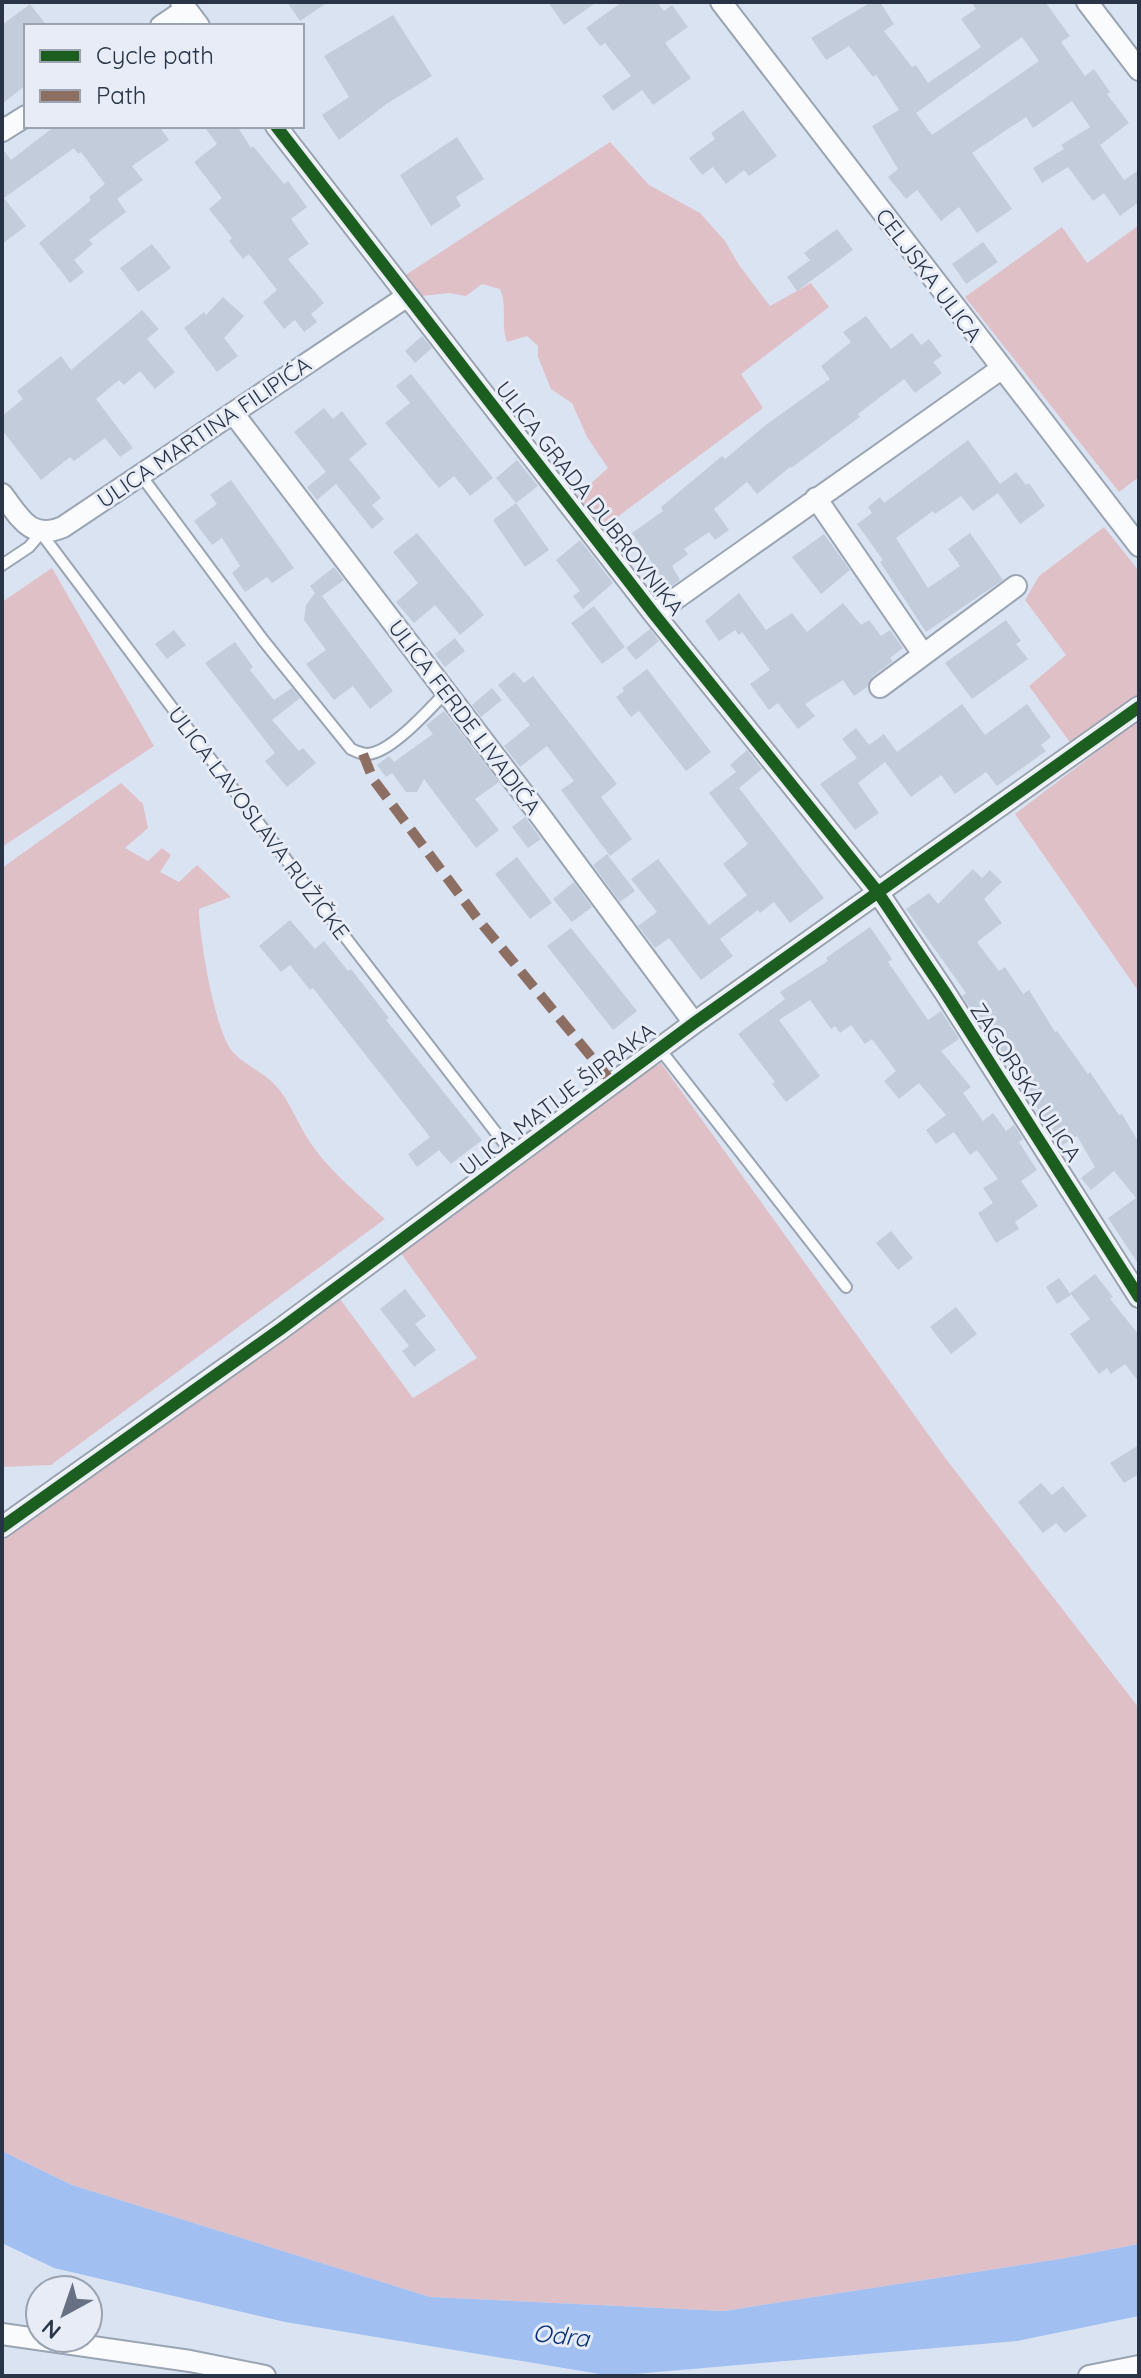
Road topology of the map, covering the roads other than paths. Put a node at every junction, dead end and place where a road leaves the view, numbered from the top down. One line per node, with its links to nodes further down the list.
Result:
1 (721, 2): 11 (street, CELJSKA ULICA)
2 (1087, 2): 6 (street)
3 (183, 5): 4 (street); 5 (street)
4 (163, 24)
5 (197, 24)
6 (1139, 70)
7 (24, 117): 9 (street)
8 (278, 128): 10 (street, ULICA GRADA DUBROVNIKA)
9 (2, 131)
10 (406, 297): 12 (street, ULICA MARTINA FILIPIĆA); 20 (street, ULICA GRADA DUBROVNIKA)
11 (1001, 369): 15 (street); 17 (street, CELJSKA ULICA)
12 (233, 413): 13 (street, ULICA MARTINA FILIPIĆA); 23 (street, ULICA FERDE LIVADIĆA)
13 (140, 474): 16 (street, ULICA MARTINA FILIPIĆA); 23 (lane)
14 (2, 494): 16 (street, ULICA LAVOSLAVA RUŽIČKE)
15 (816, 498): 20 (street); 21 (street)
16 (41, 533): 18 (lane, ULICA MARTINA FILIPIĆA); 28 (lane, ULICA LAVOSLAVA RUŽIČKE)
17 (1139, 546)
18 (2, 565)
19 (1016, 586): 21 (street)
20 (654, 614): 25 (street, ULICA GRADA DUBROVNIKA)
21 (923, 654): 22 (street)
22 (880, 687)
23 (446, 692): 26 (street, ULICA FERDE LIVADIĆA)
24 (1139, 707): 25 (street, ULICA MATIJE ŠIPRAKA)
25 (877, 891): 26 (street, ULICA MATIJE ŠIPRAKA); 30 (street, ZAGORSKA ULICA)
26 (694, 1023): 27 (street, ULICA MATIJE ŠIPRAKA)
27 (659, 1048): 28 (street, ULICA MATIJE ŠIPRAKA); 29 (lane)
28 (514, 1156): 31 (street, ULICA MATIJE ŠIPRAKA)
29 (846, 1287)
30 (1139, 1297)
31 (2, 1527)
32 (2, 2334): 34 (street)
33 (1139, 2366): 36 (street)
34 (212, 2371): 35 (street)
35 (265, 2376)
36 (1089, 2376)

